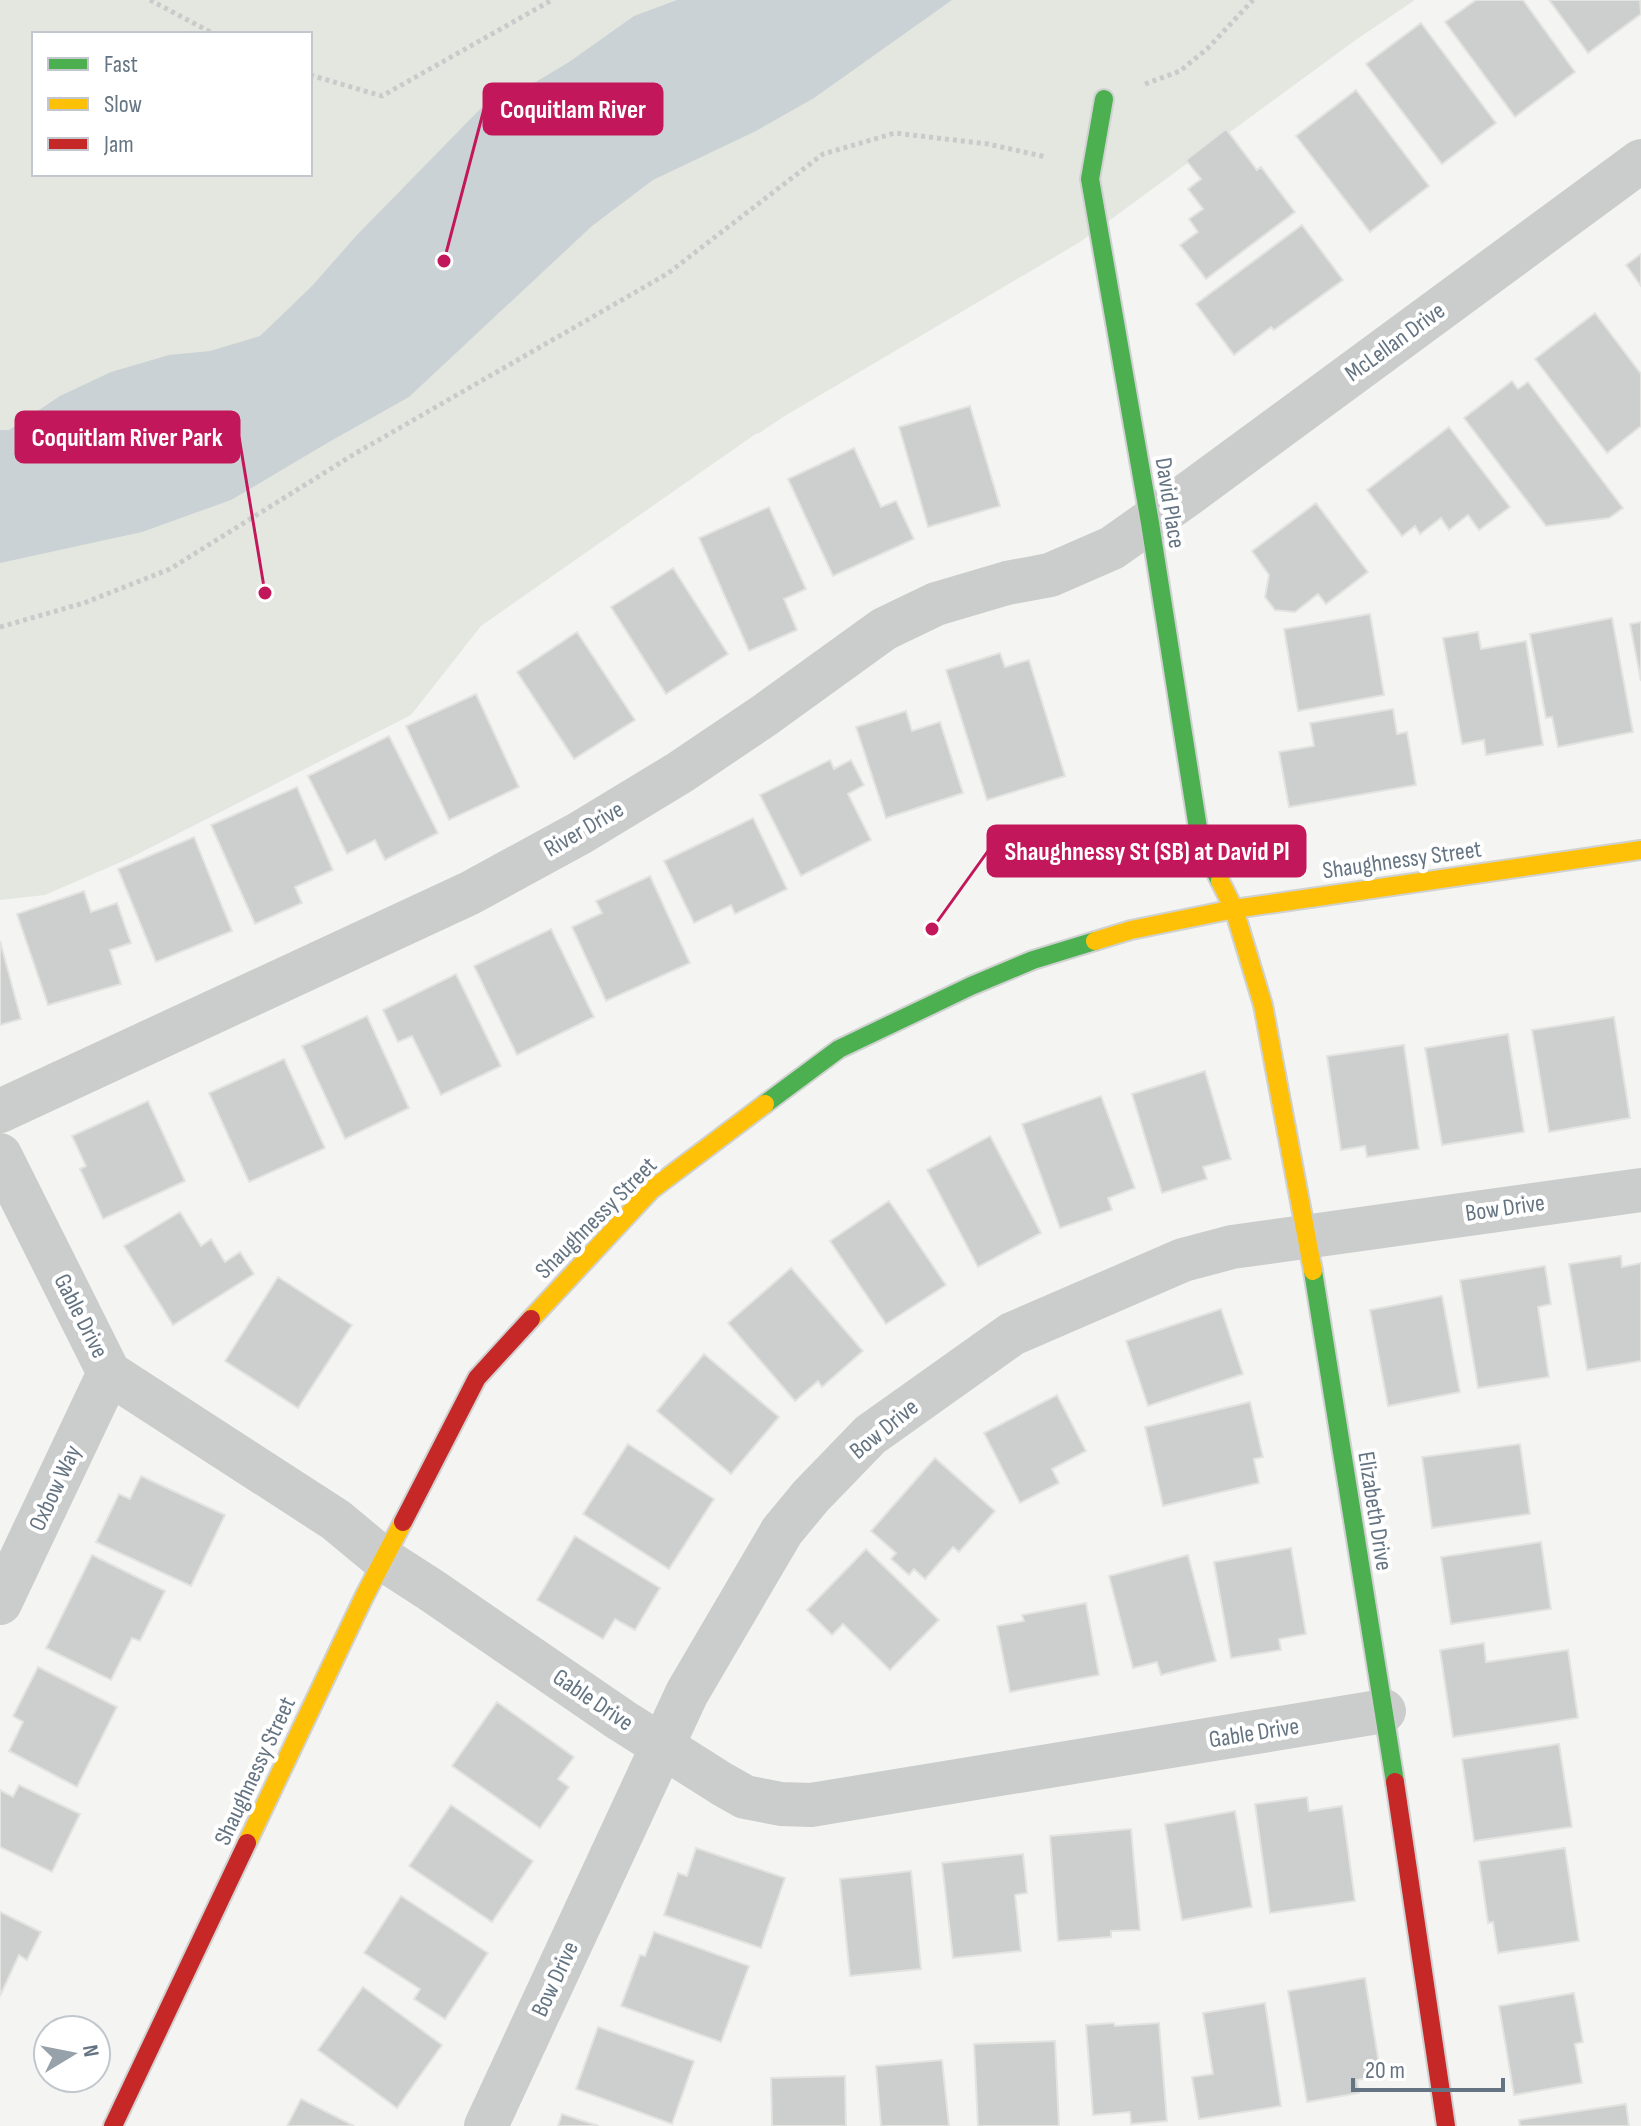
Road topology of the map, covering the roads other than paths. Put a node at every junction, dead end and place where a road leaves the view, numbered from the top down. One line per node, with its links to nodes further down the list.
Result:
1 (1104, 99): 3 (street, David Place)
2 (1641, 161): 3 (street, McLellan Drive)
3 (1150, 523): 5 (street, David Place); 6 (street, River Drive)
4 (1641, 850): 5 (street, Shaughnessy Street)
5 (1234, 909): 9 (street, Elizabeth Drive); 11 (street, Shaughnessy Street)
6 (0, 1111)
7 (0, 1155): 10 (street, Gable Drive)
8 (1641, 1190): 9 (street, Bow Drive)
9 (1307, 1236): 13 (street, Elizabeth Drive); 14 (street, Bow Drive)
10 (109, 1373): 11 (street, Gable Drive); 12 (street, Oxbow Way)
11 (383, 1559): 14 (street, Gable Drive); 15 (street, Shaughnessy Street)
12 (0, 1603)
13 (1384, 1711): 14 (street, Gable Drive); 17 (street, Elizabeth Drive)
14 (662, 1745): 16 (street, Bow Drive)
15 (113, 2126)
16 (486, 2126)
17 (1446, 2126)

